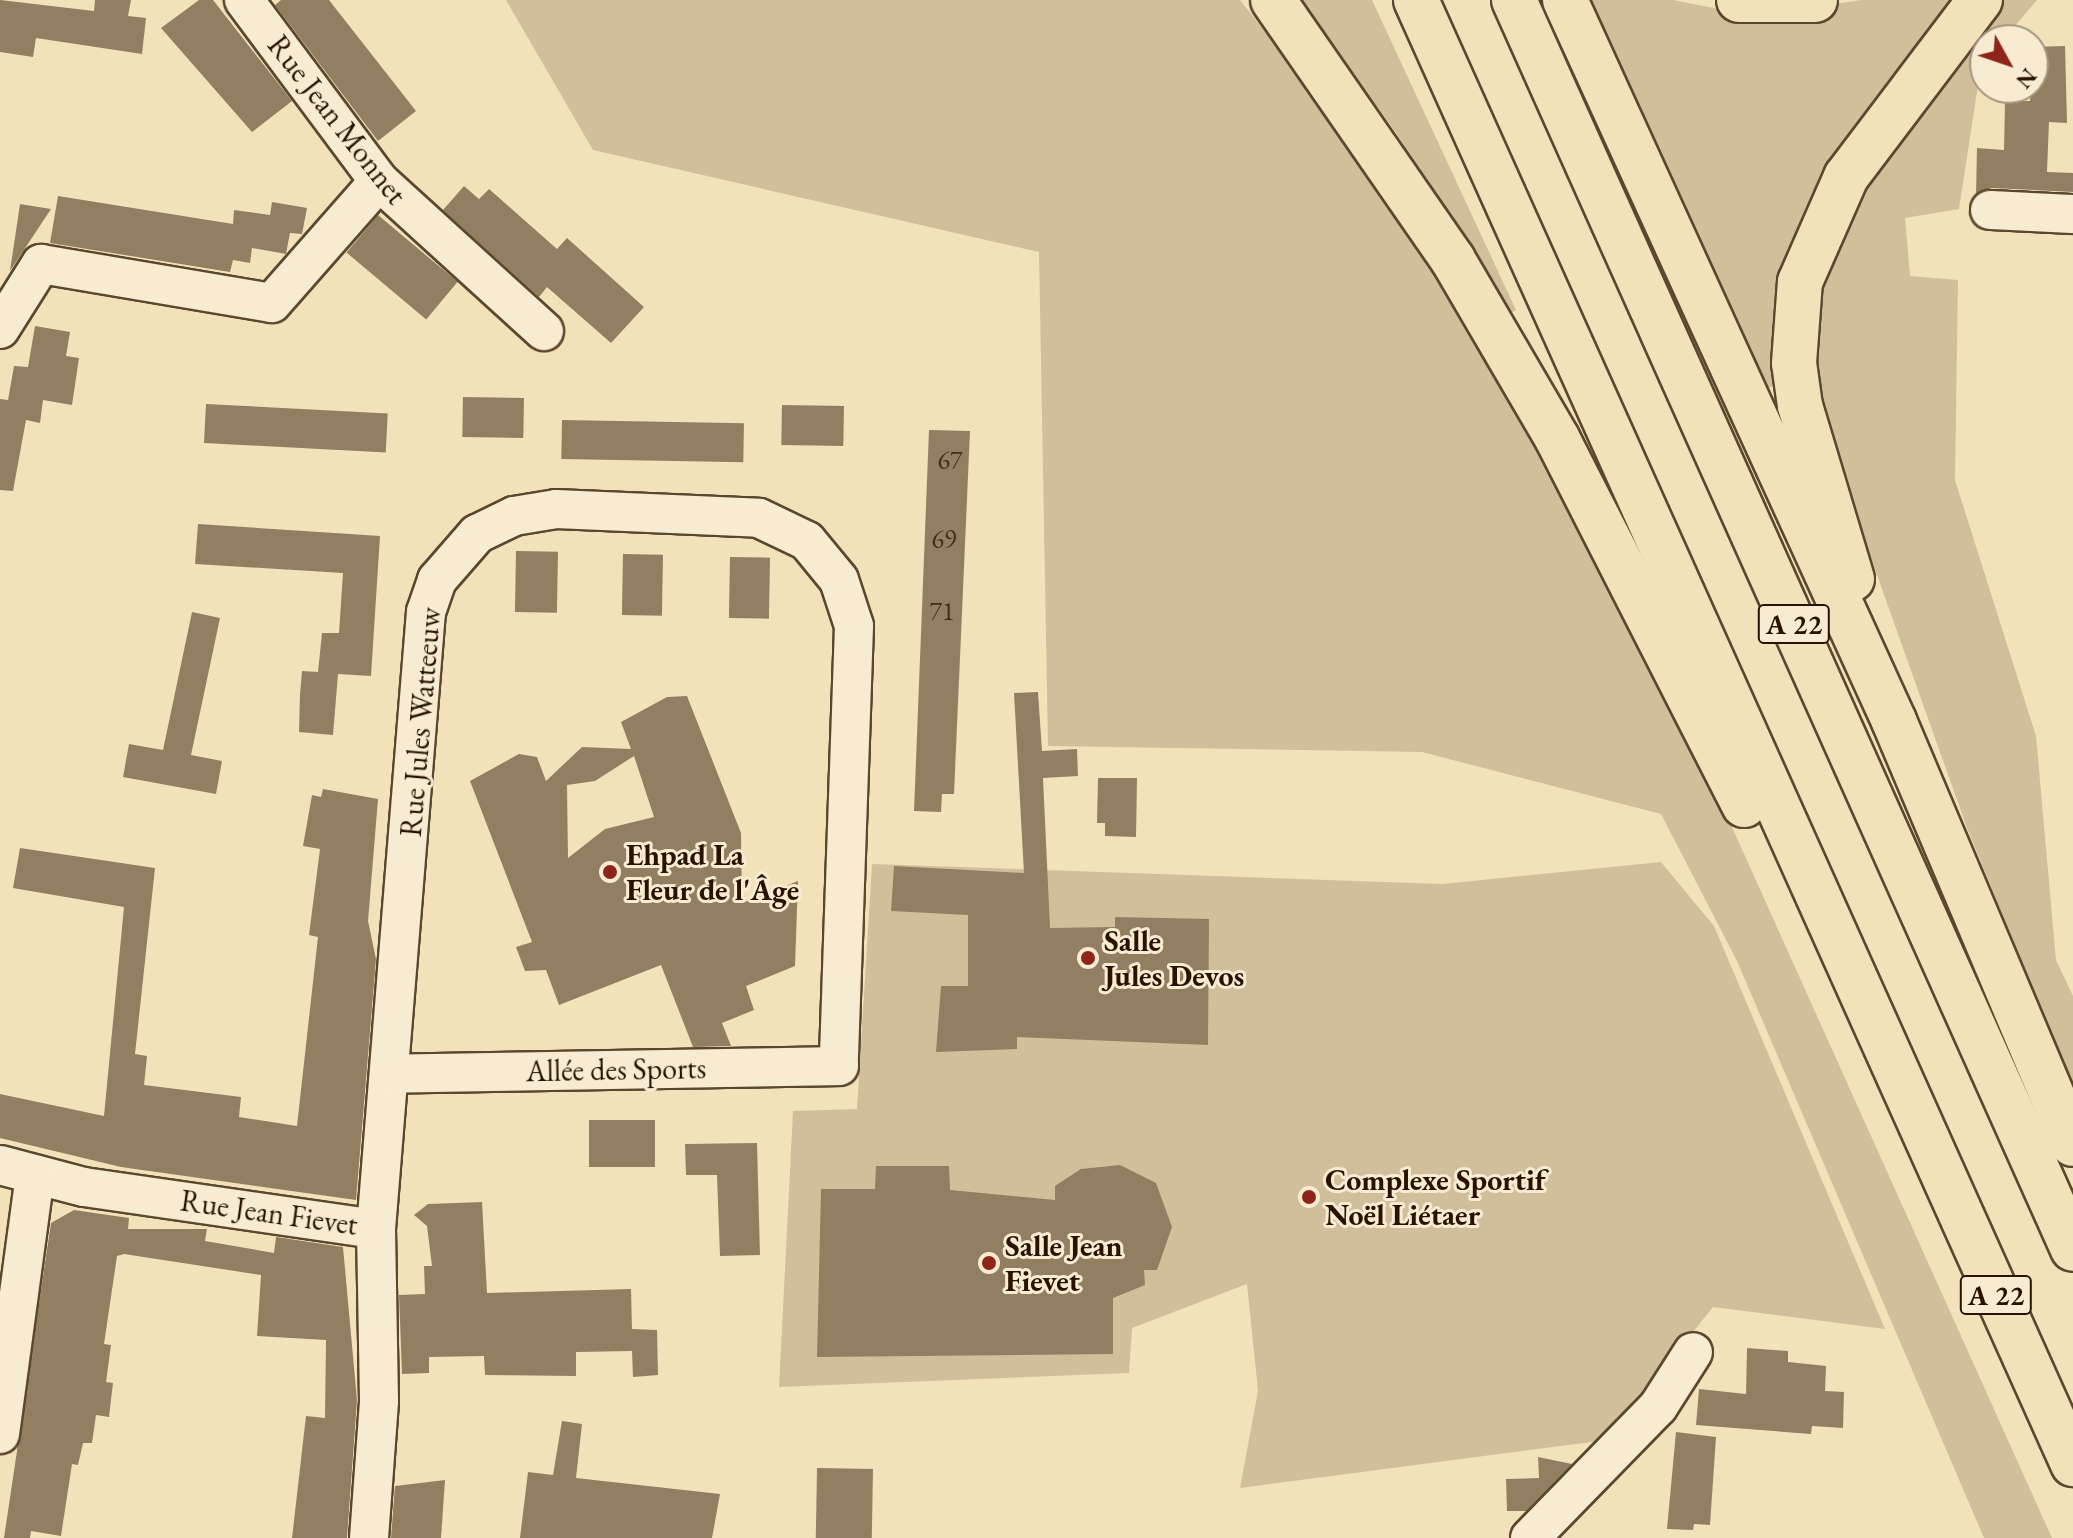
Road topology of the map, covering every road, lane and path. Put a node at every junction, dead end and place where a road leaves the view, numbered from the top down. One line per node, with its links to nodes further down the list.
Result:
1 (244, 0): 9 (street, Rue Jean Monnet)
2 (1273, 0): 17 (highway)
3 (1416, 0): 17 (highway, A 22)
4 (1514, 0): 21 (highway, A 22)
5 (1565, 0): 14 (highway)
6 (1739, 0): 7 (highway)
7 (1815, 0)
8 (1980, 0): 14 (highway)
9 (379, 181): 12 (street); 13 (street, Rue Jean Monnet)
10 (1990, 210): 11 (street)
11 (2073, 214)
12 (0, 329)
13 (544, 331)
14 (1894, 721): 18 (highway)
15 (839, 1066): 16 (street, Allée des Sports); 16 (street, Rue Jules Watteeuw)
16 (394, 1074): 20 (street, Rue Jules Watteeuw)
17 (1921, 1125): 24 (highway, A 22)
18 (2073, 1144)
19 (18, 1171): 20 (street, Rue Jean Fievet); 23 (street)
20 (376, 1229): 25 (street, Rue Jean Fievet)
21 (2073, 1249)
22 (1693, 1352): 26 (street)
23 (0, 1434)
24 (2073, 1464)
25 (369, 1538)
26 (1530, 1538)

